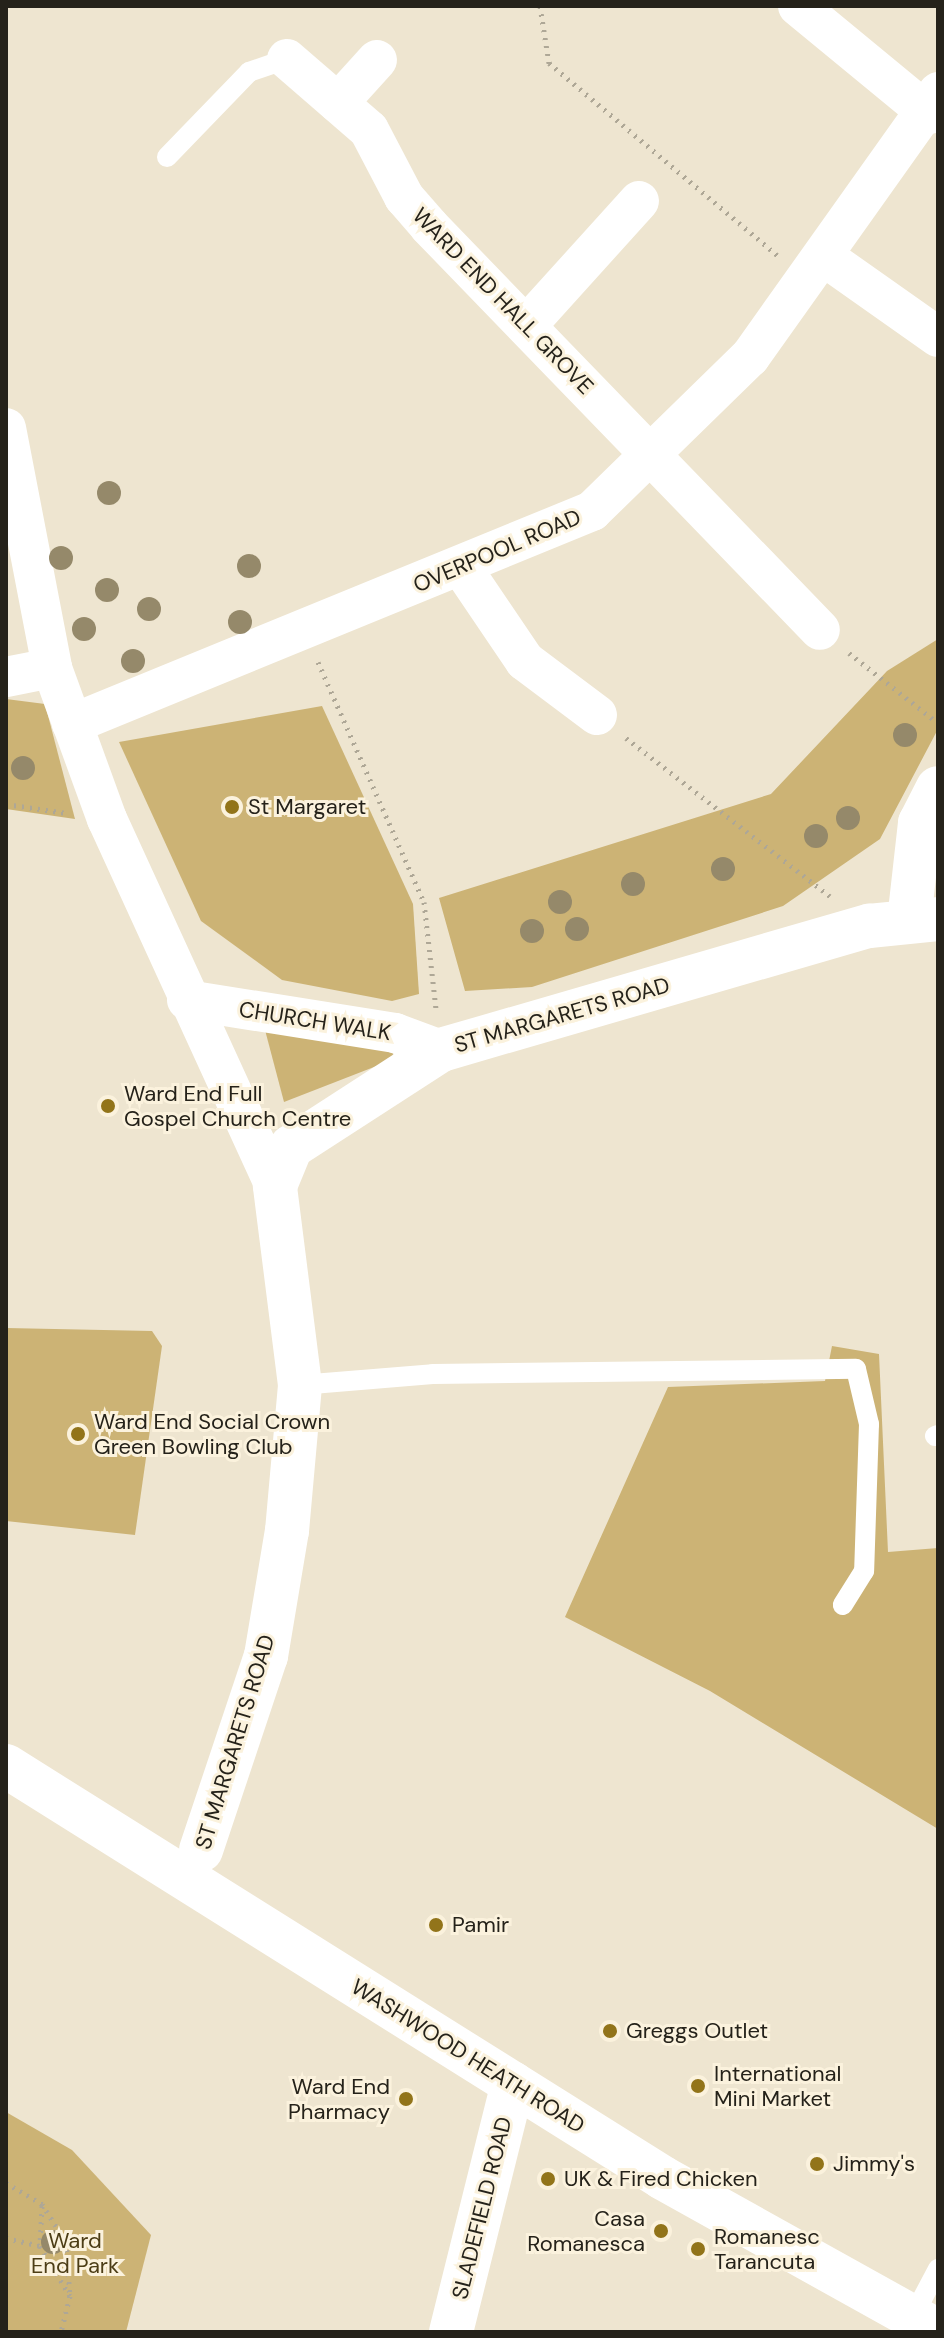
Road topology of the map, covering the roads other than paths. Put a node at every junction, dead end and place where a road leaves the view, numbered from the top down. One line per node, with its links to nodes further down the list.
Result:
1 (798, 6): 4 (street)
2 (287, 59): 5 (street, WARD END HALL GROVE); 6 (lane)
3 (377, 60): 5 (street)
4 (935, 96): 8 (street, OVERPOOL ROAD)
5 (338, 103): 9 (street, WARD END HALL GROVE)
6 (167, 157)
7 (639, 201): 9 (street)
8 (818, 270): 10 (street); 12 (street, OVERPOOL ROAD)
9 (527, 325): 12 (street, WARD END HALL GROVE)
10 (938, 337)
11 (6, 428): 15 (street)
12 (650, 455): 13 (street, OVERPOOL ROAD); 14 (street, WARD END HALL GROVE)
13 (462, 568): 17 (street); 18 (street, OVERPOOL ROAD)
14 (820, 630)
15 (52, 668): 16 (street); 18 (street)
16 (6, 677)
17 (597, 715)
18 (72, 724): 21 (street)
19 (938, 788): 20 (street)
20 (905, 922): 22 (street, ST MARGARETS ROAD)
21 (187, 1000): 22 (street, CHURCH WALK); 23 (street)
22 (441, 1050): 23 (street, ST MARGARETS ROAD)
23 (275, 1186): 24 (street, ST MARGARETS ROAD)
24 (300, 1385): 25 (lane); 27 (street, ST MARGARETS ROAD)
25 (843, 1605)
26 (6, 1766): 27 (street, WASHWOOD HEATH ROAD)
27 (196, 1867): 28 (street, WASHWOOD HEATH ROAD)
28 (513, 2084): 30 (street, WASHWOOD HEATH ROAD); 31 (street, SLADEFIELD ROAD)
29 (938, 2269): 30 (lane)
30 (925, 2325)
31 (451, 2332)

